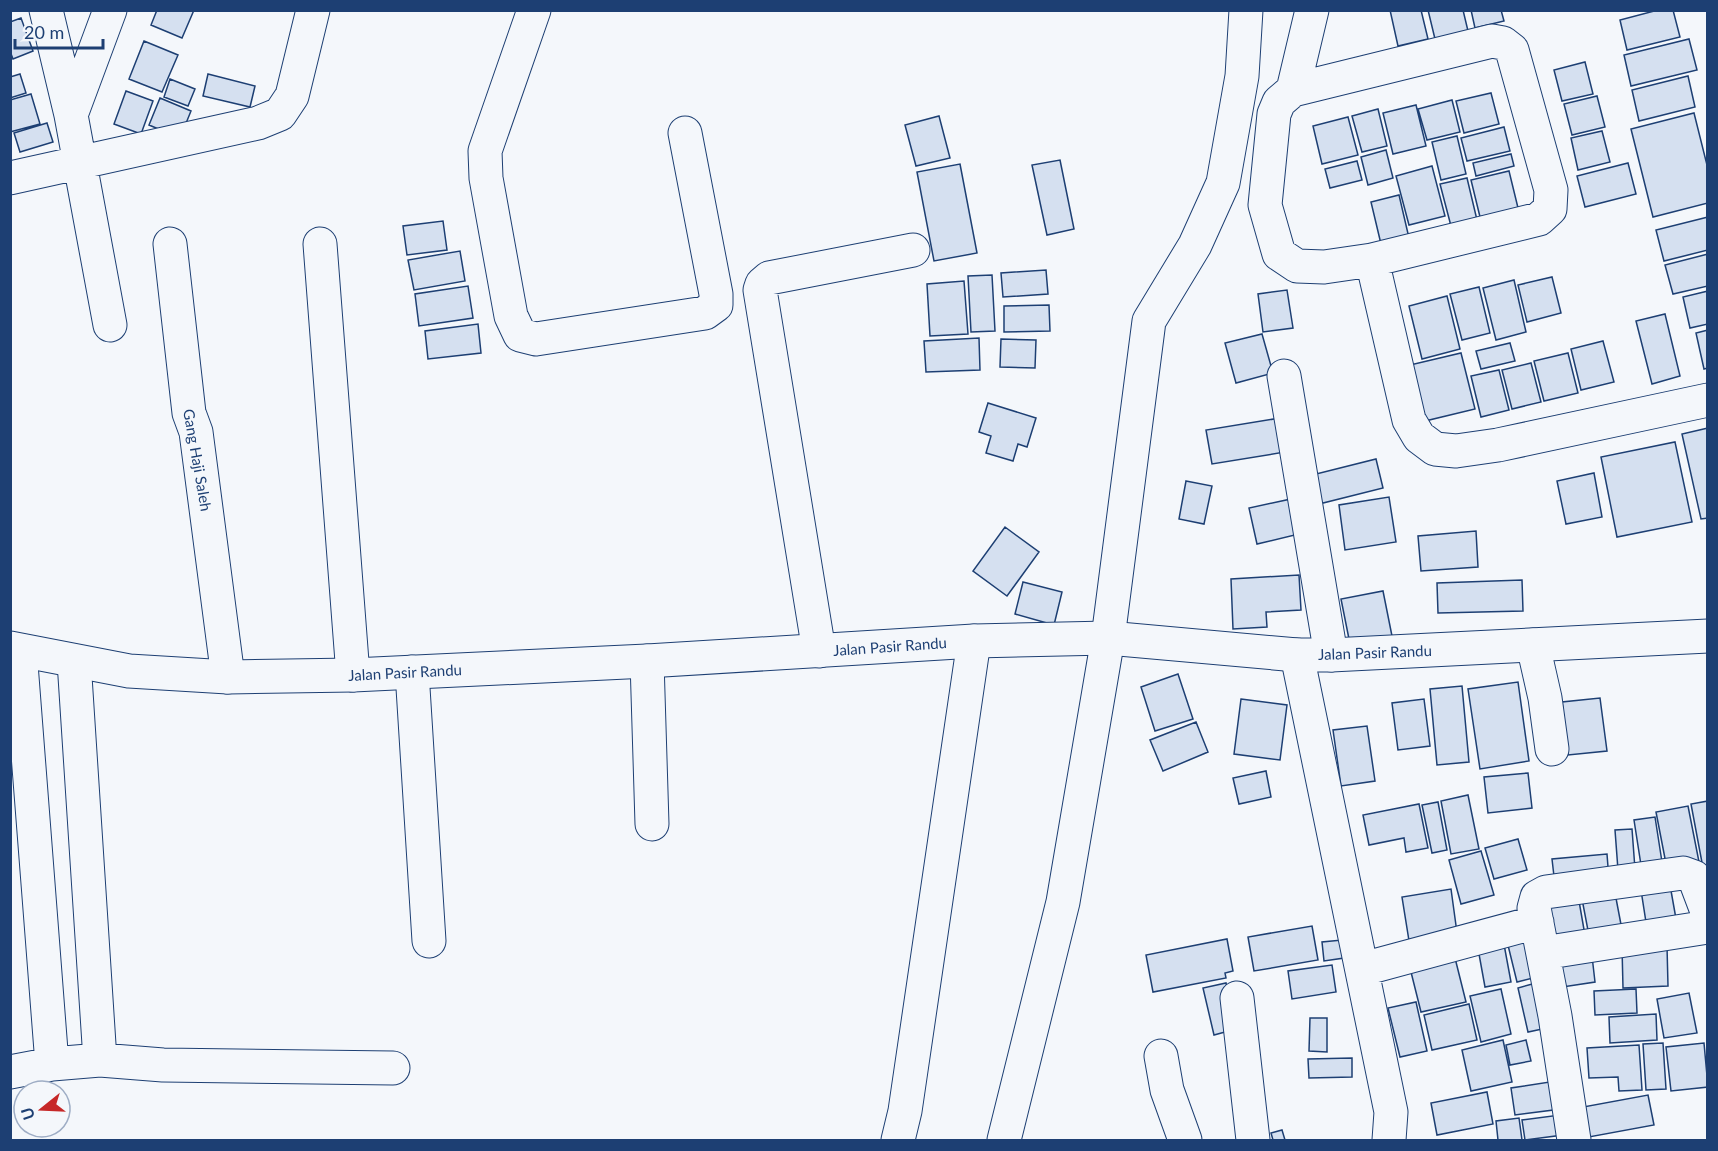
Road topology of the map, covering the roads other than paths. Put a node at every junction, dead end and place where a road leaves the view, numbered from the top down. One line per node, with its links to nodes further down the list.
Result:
1 (46, 10): 8 (street)
2 (110, 10): 8 (street)
3 (313, 10): 10 (street)
4 (534, 10): 9 (street)
5 (1246, 10): 20 (street)
6 (1312, 10): 7 (street)
7 (1293, 90): 15 (street); 15 (street)
8 (70, 115): 10 (street)
9 (685, 133)
10 (80, 163): 11 (street); 16 (street)
11 (10, 178)
12 (170, 244): 31 (street, Gang Haji Saleh)
13 (320, 244): 30 (street)
14 (913, 250): 24 (street)
15 (1372, 260): 18 (street)
16 (110, 325)
17 (1284, 376): 26 (street)
18 (1707, 400)
19 (1707, 636): 22 (street, Jalan Pasir Randu)
20 (1108, 638): 21 (street, Jalan Pasir Randu); 25 (street, Jalan Pasir Randu); 46 (street)
21 (974, 641): 24 (street, Jalan Pasir Randu); 45 (street)
22 (1533, 645): 26 (street, Jalan Pasir Randu); 32 (street)
23 (16, 649): 27 (street, Jalan Pasir Randu); 42 (street)
24 (819, 651): 28 (street, Jalan Pasir Randu)
25 (1297, 655): 26 (street, Jalan Pasir Randu); 38 (street)
26 (1331, 655)
27 (74, 661): 31 (street, Jalan Pasir Randu); 41 (street)
28 (647, 661): 29 (street, Jalan Pasir Randu); 33 (street)
29 (412, 672): 30 (street, Jalan Pasir Randu); 37 (street)
30 (353, 675): 31 (street, Jalan Pasir Randu)
31 (228, 677)
32 (1552, 750)
33 (652, 824)
34 (1707, 914): 36 (street)
35 (1707, 927): 36 (street)
36 (1540, 937): 38 (street); 50 (street)
37 (429, 941)
38 (1363, 969): 49 (street)
39 (1237, 998): 48 (street)
40 (1161, 1056): 47 (street)
41 (100, 1060): 42 (street); 43 (street)
42 (52, 1064): 44 (street)
43 (393, 1068)
44 (10, 1072)
45 (898, 1140)
46 (1004, 1140)
47 (1185, 1140)
48 (1253, 1140)
49 (1389, 1140)
50 (1574, 1140)

